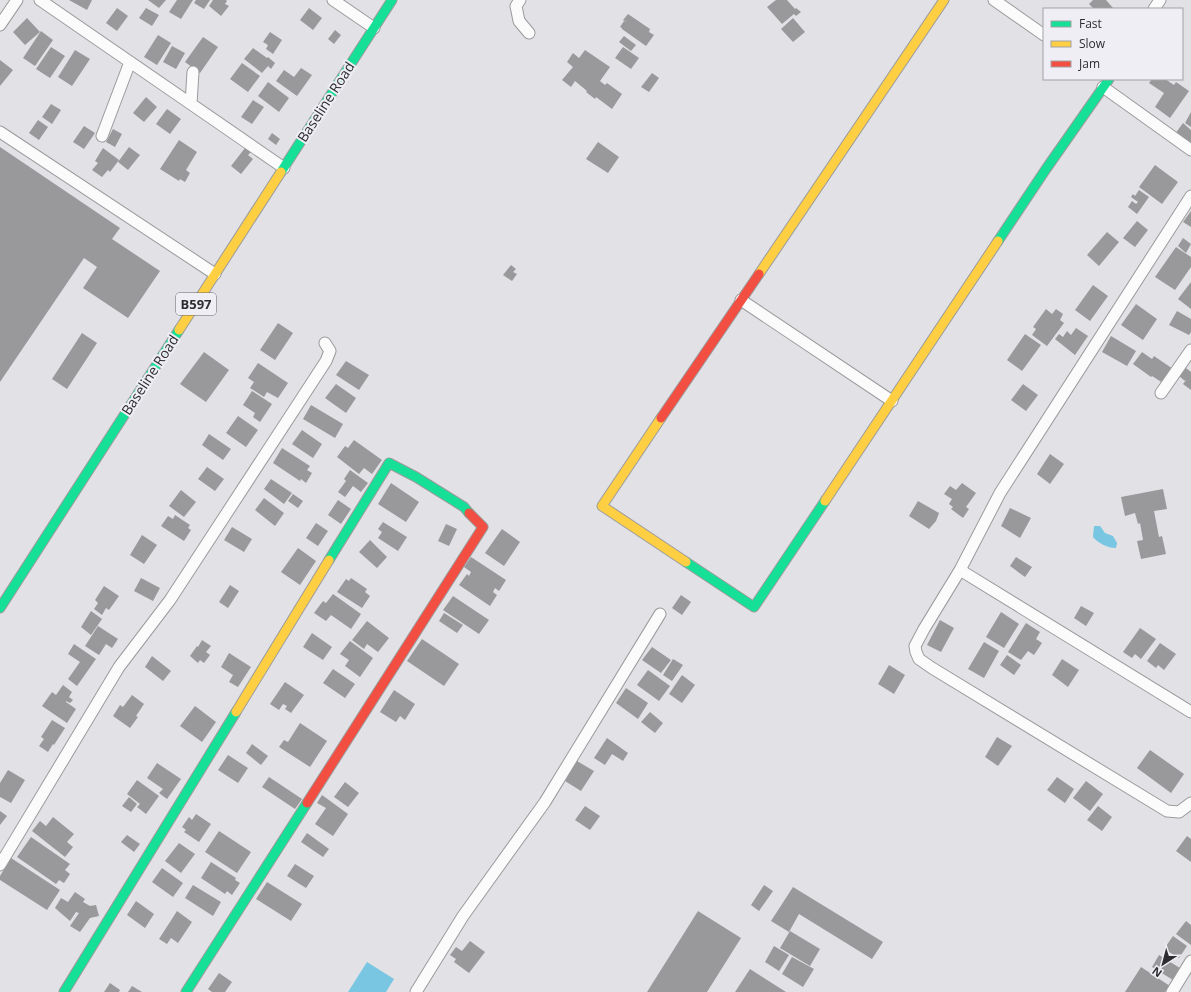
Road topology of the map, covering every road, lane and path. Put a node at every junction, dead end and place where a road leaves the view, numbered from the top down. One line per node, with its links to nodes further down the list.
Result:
1 (16, 0): 8 (street)
2 (40, 0): 12 (street)
3 (332, 0): 9 (street)
4 (392, 0): 9 (street, Baseline Road / B597)
5 (520, 0): 10 (street)
6 (944, 0): 22 (street)
7 (994, 0): 11 (street)
8 (0, 25)
9 (374, 28): 19 (street, Baseline Road / B597)
10 (529, 33)
11 (1043, 34)
12 (130, 62): 15 (street); 17 (street)
13 (193, 72): 15 (street)
14 (1107, 81): 18 (street); 26 (street)
15 (191, 104): 19 (street)
16 (0, 132): 21 (street)
17 (102, 136)
18 (1191, 150)
19 (284, 168): 21 (street, Baseline Road / B597)
20 (1191, 196): 27 (street)
21 (215, 274): 28 (street, Baseline Road / B597)
22 (741, 300): 26 (street); 26 (street)
23 (325, 343): 32 (street)
24 (1191, 352): 25 (street)
25 (1161, 392)
26 (892, 401)
27 (960, 570): 30 (street); 31 (street)
28 (0, 608)
29 (660, 614): 36 (street)
30 (1191, 712)
31 (1191, 803)
32 (0, 865)
33 (1191, 962): 37 (street)
34 (64, 992): 35 (street)
35 (186, 992)
36 (416, 992)
37 (1172, 992)

